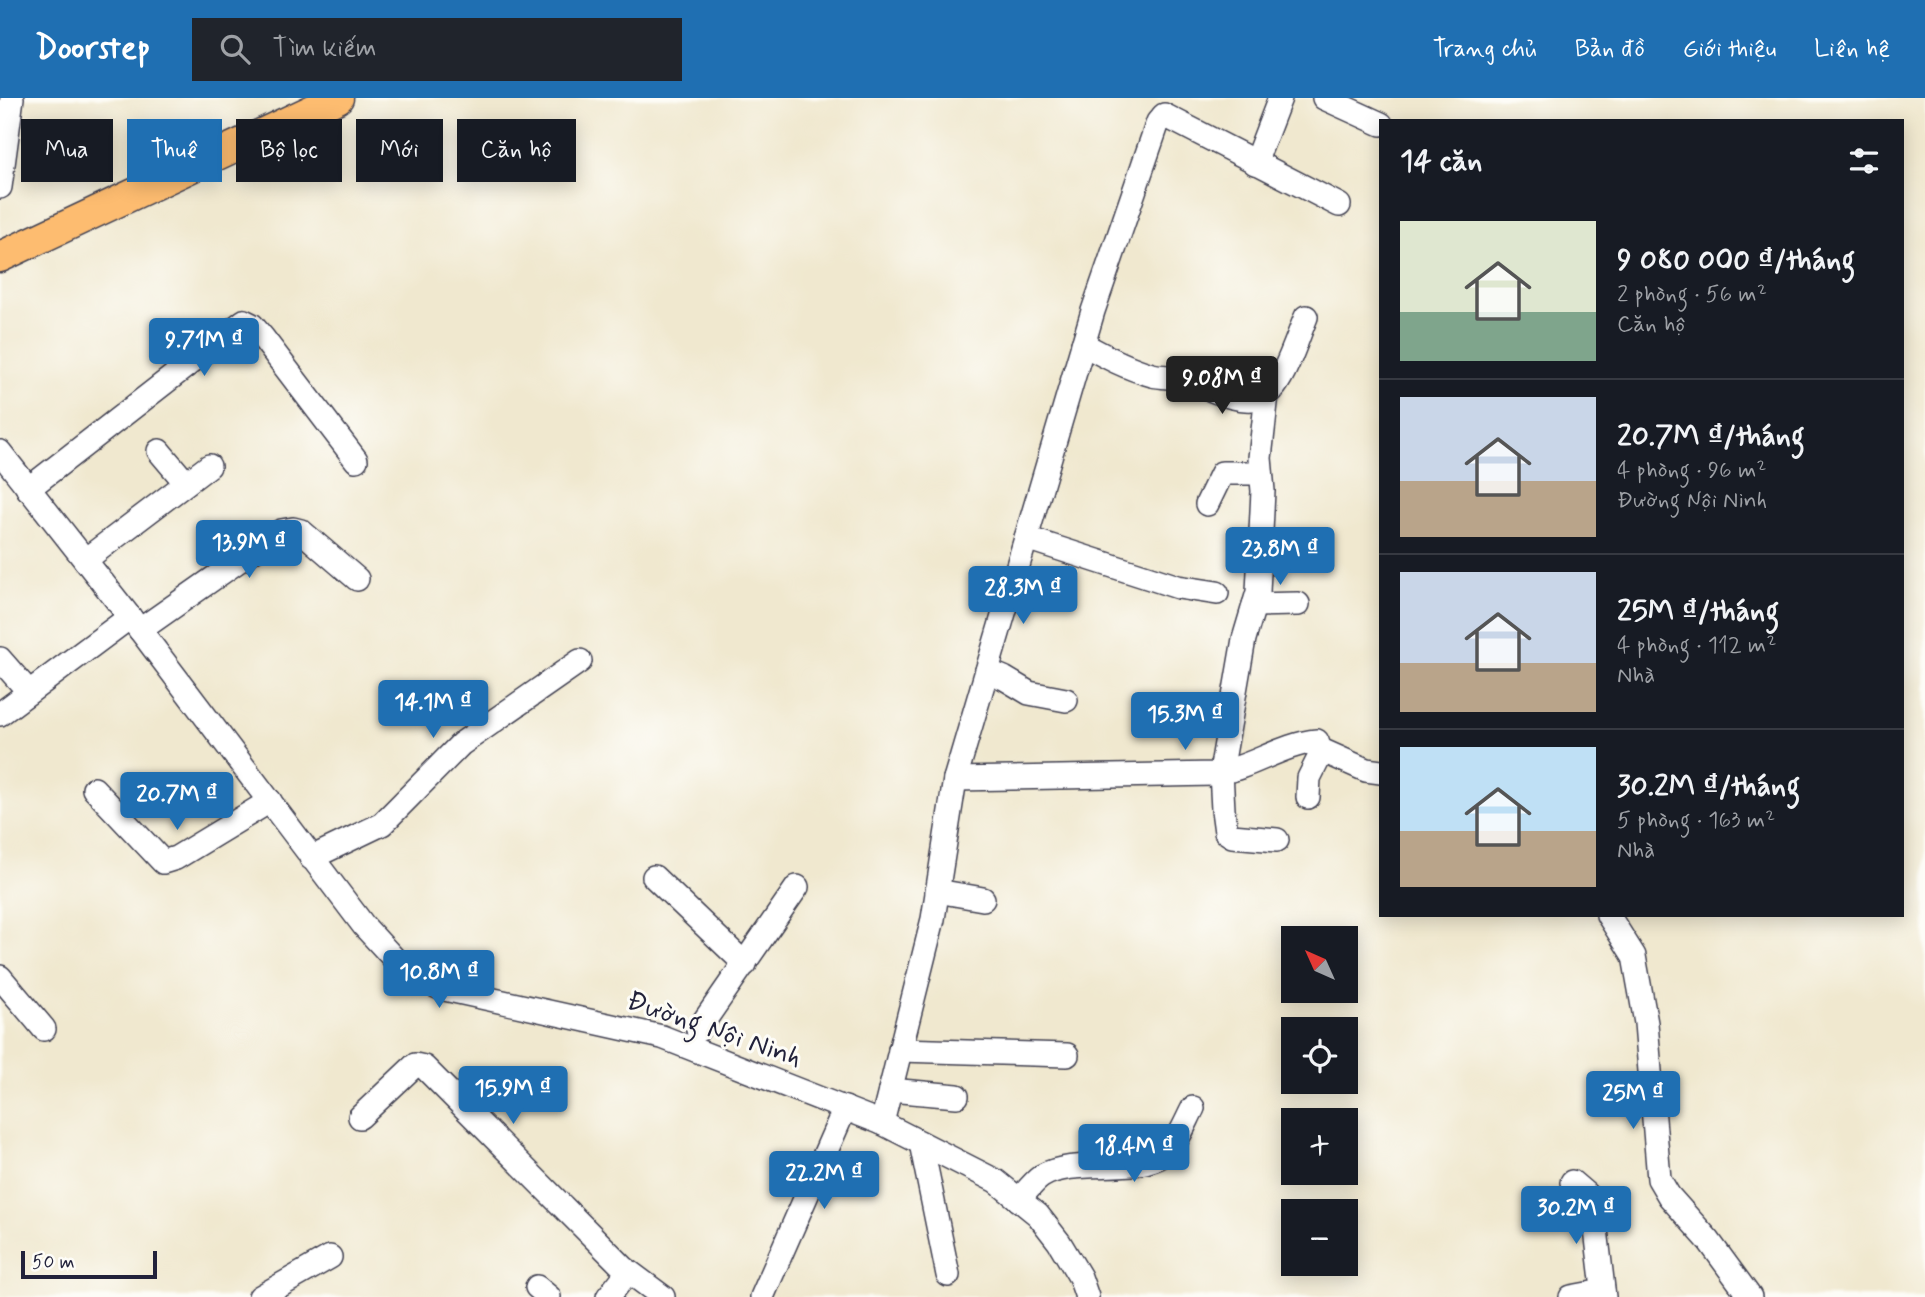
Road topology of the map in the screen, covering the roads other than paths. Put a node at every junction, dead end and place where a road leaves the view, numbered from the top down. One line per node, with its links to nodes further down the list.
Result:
1 (12, 98): 7 (street)
2 (338, 98): 9 (main road)
3 (1280, 98): 6 (street)
4 (1324, 98): 5 (street)
5 (1379, 123)
6 (1255, 163): 8 (street); 11 (street)
7 (0, 187)
8 (1339, 205)
9 (0, 257)
10 (1306, 317): 12 (street)
11 (1083, 344): 12 (street); 21 (street)
12 (1267, 394): 17 (street)
13 (159, 451): 18 (street)
14 (0, 452): 19 (street, Đường Nội Ninh)
15 (356, 460): 19 (street)
16 (209, 466): 18 (street)
17 (1261, 473): 20 (street); 26 (street)
18 (186, 483): 22 (street)
19 (28, 489): 22 (street, Đường Nội Ninh)
20 (1207, 504)
21 (1026, 538): 24 (street); 30 (street)
22 (85, 560): 27 (street, Đường Nội Ninh)
23 (357, 579): 27 (street)
24 (1217, 593)
25 (1298, 604): 26 (street)
26 (1254, 605): 35 (street)
27 (135, 623): 31 (street); 40 (street, Đường Nội Ninh)
28 (0, 659): 31 (street)
29 (580, 661): 42 (street)
30 (987, 671): 32 (street); 37 (street)
31 (29, 692): 33 (street)
32 (1066, 700)
33 (0, 714)
34 (1321, 750): 35 (street); 36 (street); 39 (street)
35 (1221, 772): 37 (street); 41 (street)
36 (1379, 772)
37 (956, 779): 45 (street)
38 (94, 789): 40 (street)
39 (1308, 797)
40 (270, 801): 42 (street, Đường Nội Ninh)
41 (1277, 840)
42 (311, 858): 51 (street, Đường Nội Ninh)
43 (654, 877): 48 (street)
44 (797, 887): 48 (street)
45 (937, 891): 46 (street); 52 (street)
46 (983, 899)
47 (1609, 917): 73 (street)
48 (745, 964): 51 (street)
49 (0, 977): 50 (street)
50 (44, 1030)
51 (693, 1038): 56 (street, Đường Nội Ninh)
52 (900, 1050): 53 (street); 54 (street)
53 (1067, 1055)
54 (890, 1090): 55 (street); 59 (street)
55 (957, 1096)
56 (845, 1108): 59 (street, Đường Nội Ninh); 70 (street)
57 (1193, 1108): 62 (street)
58 (360, 1117): 64 (street)
59 (882, 1123): 60 (street, Đường Nội Ninh)
60 (922, 1143): 62 (street, Đường Nội Ninh); 65 (street)
61 (1572, 1182): 66 (street)
62 (1019, 1200): 71 (street, Đường Nội Ninh)
63 (330, 1257): 67 (street)
64 (628, 1272): 68 (street); 69 (street)
65 (948, 1275)
66 (1604, 1294): 72 (street)
67 (260, 1297)
68 (608, 1297)
69 (663, 1297)
70 (762, 1297)
71 (1087, 1297)
72 (1571, 1297)
73 (1749, 1297)

